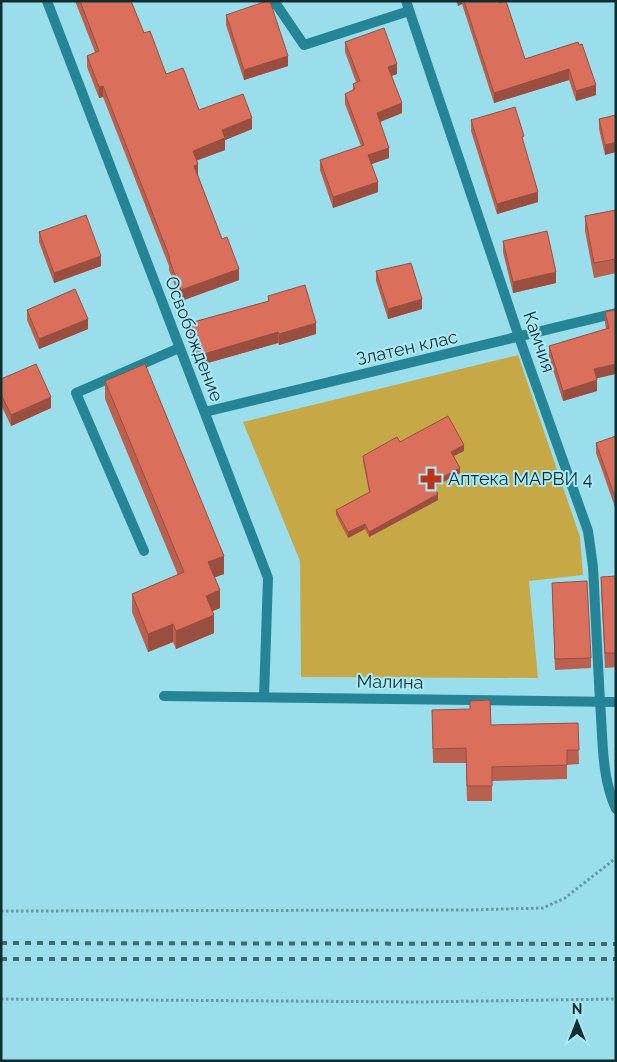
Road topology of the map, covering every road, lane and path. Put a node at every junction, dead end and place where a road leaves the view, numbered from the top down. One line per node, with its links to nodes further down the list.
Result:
1 (47, 1): 6 (street, Освобождение)
2 (274, 1): 3 (street)
3 (408, 6): 5 (street, Камчия)
4 (616, 313): 5 (street, Златен клас)
5 (519, 337): 7 (street, Златен клас); 11 (street, Камчия)
6 (179, 348): 7 (street, Освобождение); 8 (street)
7 (205, 412): 10 (street, Освобождение)
8 (144, 551)
9 (164, 696): 10 (street, Малина)
10 (264, 697): 11 (street, Малина)
11 (600, 702): 12 (street, Малина); 13 (street, Камчия)
12 (616, 702)
13 (616, 809)
14 (616, 858): 15 (path)
15 (1, 912)
16 (1, 999): 17 (path)
17 (616, 999)

